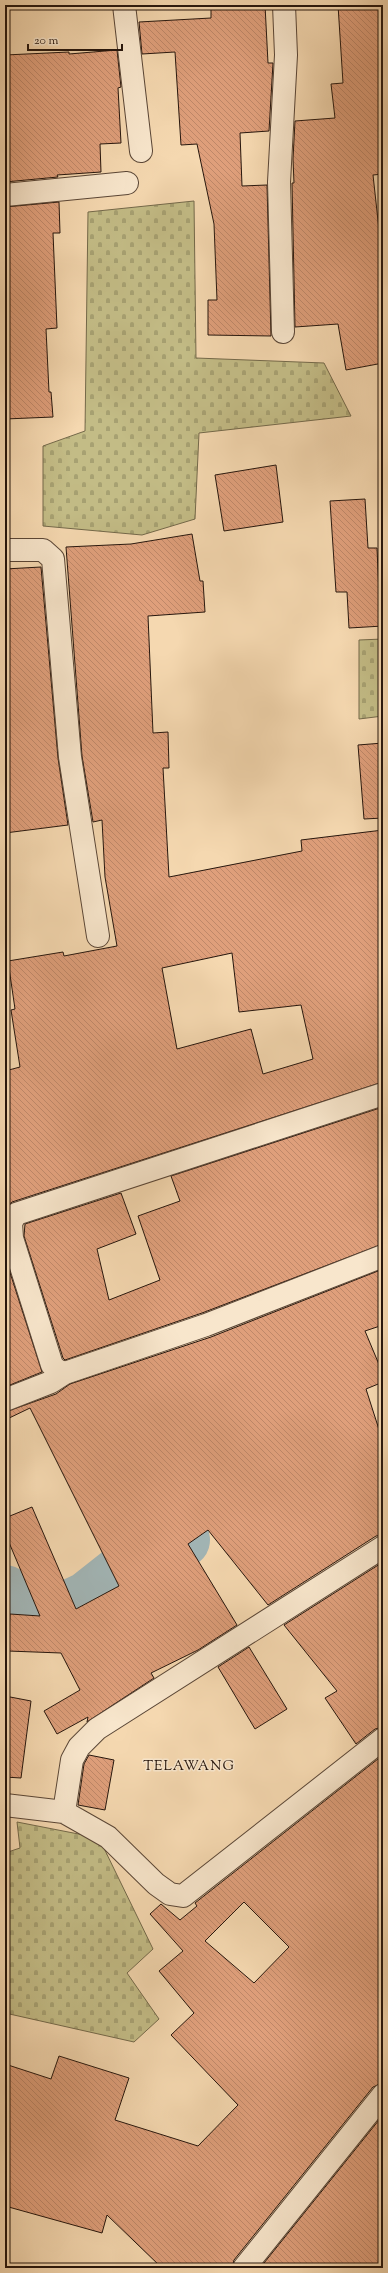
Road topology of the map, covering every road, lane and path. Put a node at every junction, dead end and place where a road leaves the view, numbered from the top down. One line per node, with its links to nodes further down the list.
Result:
1 (124, 5): 3 (street)
2 (284, 5): 6 (street)
3 (141, 151)
4 (127, 183): 5 (street)
5 (5, 195)
6 (283, 332)
7 (5, 550): 8 (street)
8 (98, 936)
9 (383, 1094): 11 (street)
10 (383, 1256): 11 (street)
11 (65, 1373): 12 (street)
12 (5, 1400)
13 (383, 1546): 16 (street)
14 (383, 1739): 16 (street)
15 (5, 1805): 16 (street)
16 (64, 1812)
17 (383, 2095): 18 (street)
18 (244, 2268)

